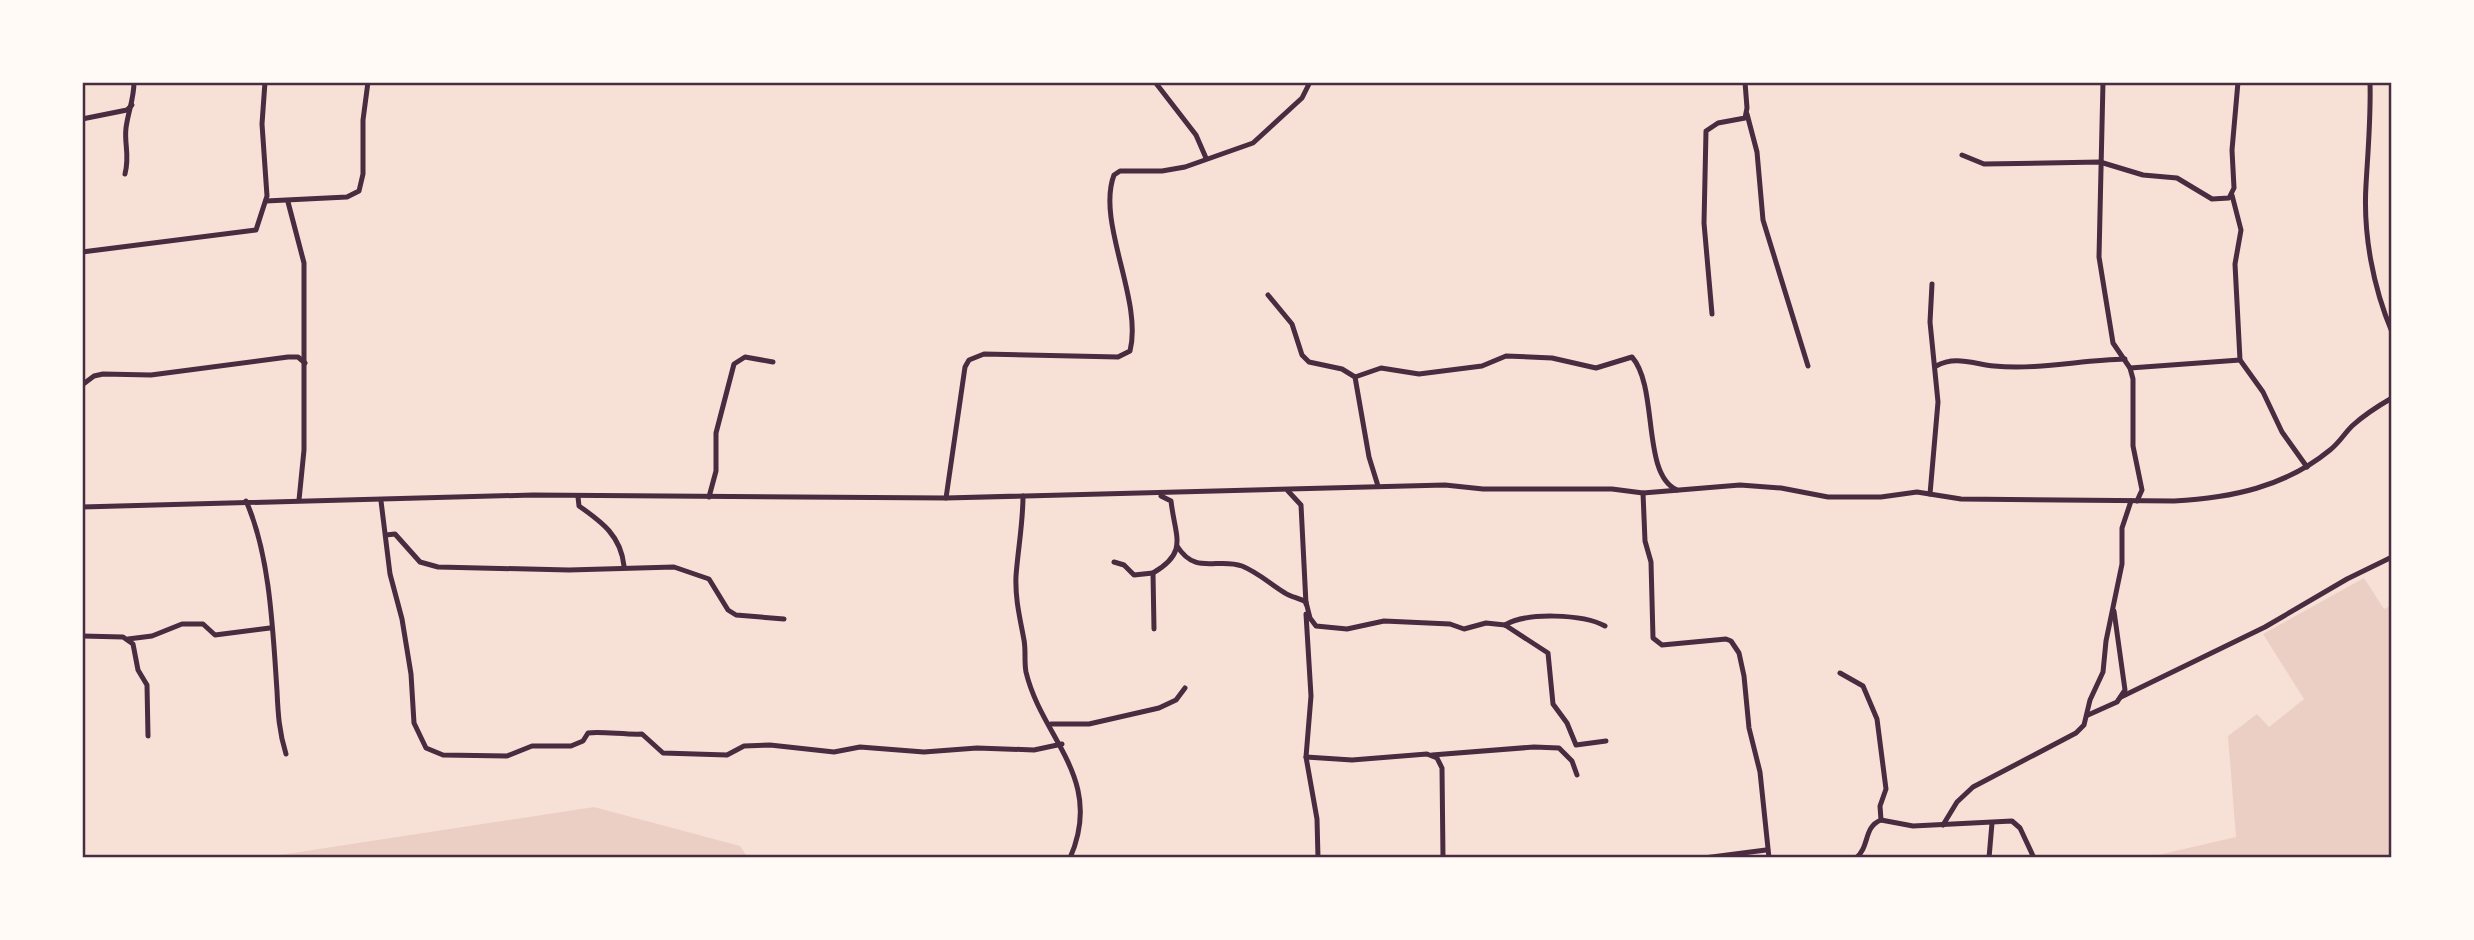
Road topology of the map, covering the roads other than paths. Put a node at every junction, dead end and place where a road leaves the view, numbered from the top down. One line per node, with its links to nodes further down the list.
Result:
1 (134, 82): 10 (street)
2 (265, 82): 18 (street)
3 (368, 82): 19 (street)
4 (1155, 82): 14 (street)
5 (1310, 82): 14 (street)
6 (1745, 82): 11 (street)
7 (2103, 82): 15 (street)
8 (2238, 82): 17 (street)
9 (2370, 82): 24 (street)
10 (134, 102): 12 (street); 16 (street)
11 (1747, 114): 23 (street); 29 (street)
12 (82, 119)
13 (1962, 155): 15 (street)
14 (1206, 158): 46 (street)
15 (2100, 162): 17 (street); 25 (street)
16 (125, 174)
17 (2232, 195): 26 (street)
18 (267, 201): 19 (street); 20 (street)
19 (288, 202): 28 (street)
20 (82, 252)
21 (1932, 284): 30 (street)
22 (1268, 295): 32 (street)
23 (1712, 314)
24 (2392, 332)
25 (2125, 359): 30 (street); 31 (street)
26 (2241, 360): 31 (street); 35 (street)
27 (773, 362): 45 (street)
28 (305, 363): 33 (street); 47 (street)
29 (1808, 366)
30 (1936, 366): 42 (street)
31 (2130, 368): 50 (street)
32 (1355, 377): 36 (street); 39 (street)
33 (82, 385)
34 (2392, 398): 35 (street)
35 (2307, 467): 50 (street)
36 (1378, 486): 38 (street); 41 (street)
37 (1288, 491): 38 (street); 40 (street); 51 (street)
38 (1313, 491): 51 (street)
39 (1679, 491): 41 (street); 42 (street)
40 (1144, 494): 43 (street); 54 (street)
41 (1643, 494): 87 (street)
42 (1930, 494): 50 (street)
43 (1023, 496): 46 (street); 72 (street)
44 (578, 497): 45 (street); 49 (street); 57 (street)
45 (709, 497): 46 (street)
46 (946, 498)
47 (299, 500): 48 (street); 49 (street)
48 (246, 501): 52 (street); 64 (street)
49 (381, 501): 53 (street)
50 (2134, 501): 60 (street)
51 (1301, 505): 59 (street)
52 (82, 507)
53 (386, 536): 57 (street); 75 (street)
54 (1177, 547): 58 (street); 59 (street)
55 (2392, 557): 70 (street)
56 (1114, 562): 58 (street)
57 (624, 566): 61 (street)
58 (1153, 573): 65 (street)
59 (1306, 602): 62 (street); 80 (street)
60 (2113, 608): 70 (street); 71 (street)
61 (784, 619)
62 (1505, 625): 63 (street); 76 (street)
63 (1605, 626)
64 (270, 628): 67 (street); 78 (street)
65 (1154, 629)
66 (82, 636): 67 (street)
67 (128, 639): 73 (street)
68 (1840, 673): 83 (street)
69 (1185, 688): 72 (street)
70 (2121, 698): 71 (street)
71 (2088, 715): 82 (street)
72 (1051, 724): 75 (street)
73 (148, 736)
74 (1606, 741): 76 (street)
75 (1062, 744): 88 (street)
76 (1576, 745): 77 (street)
77 (1559, 748): 79 (street); 81 (street)
78 (286, 754)
79 (1432, 755): 80 (street); 90 (street)
80 (1306, 757): 89 (street)
81 (1577, 775)
82 (1952, 813): 85 (street); 86 (street)
83 (1881, 820): 85 (street); 93 (street)
84 (1992, 823): 86 (street); 94 (street); 95 (street)
85 (1943, 825): 86 (street)
86 (1958, 825)
87 (1766, 850): 91 (street); 92 (street)
88 (1070, 858)
89 (1318, 858)
90 (1443, 858)
91 (1704, 858)
92 (1769, 858)
93 (1856, 858)
94 (1989, 858)
95 (2034, 858)

